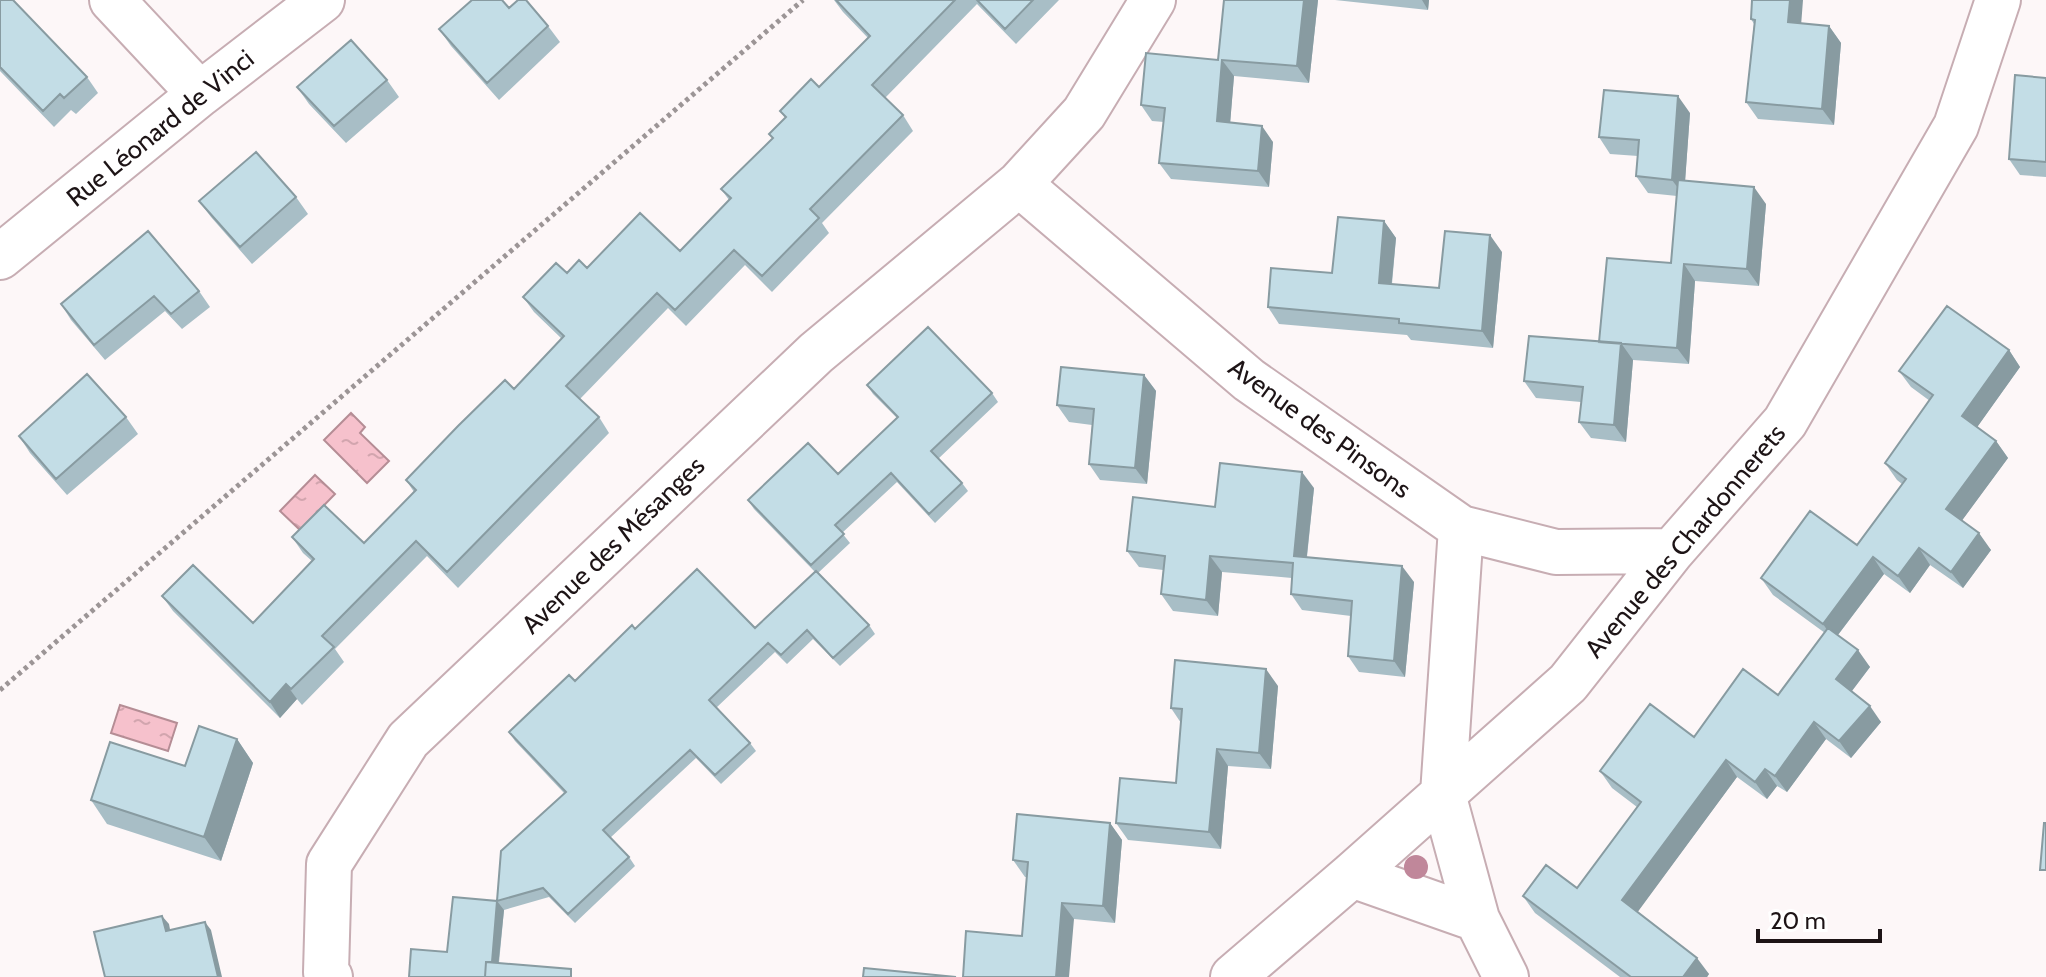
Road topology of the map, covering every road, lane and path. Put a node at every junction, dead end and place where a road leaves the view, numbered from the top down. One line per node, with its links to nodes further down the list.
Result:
1 (112, 0): 6 (street)
2 (322, 0): 6 (street, Rue Léonard de Vinci)
3 (803, 0): 11 (path)
4 (1153, 0): 7 (street, Avenue des Mésanges)
5 (1998, 0): 10 (street, Avenue des Chardonnerets)
6 (200, 94): 8 (street, Rue Léonard de Vinci)
7 (1019, 184): 9 (street, Avenue des Pinsons); 15 (street, Avenue des Mésanges)
8 (0, 257)
9 (1461, 528): 10 (street, Avenue des Pinsons); 12 (street)
10 (1672, 551): 12 (street, Avenue des Chardonnerets)
11 (0, 690)
12 (1443, 794): 13 (street, Avenue des Chardonnerets); 14 (street)
13 (1352, 875): 14 (street); 16 (street, Avenue des Chardonnerets)
14 (1477, 919): 17 (street)
15 (330, 977)
16 (1233, 977)
17 (1506, 977)

